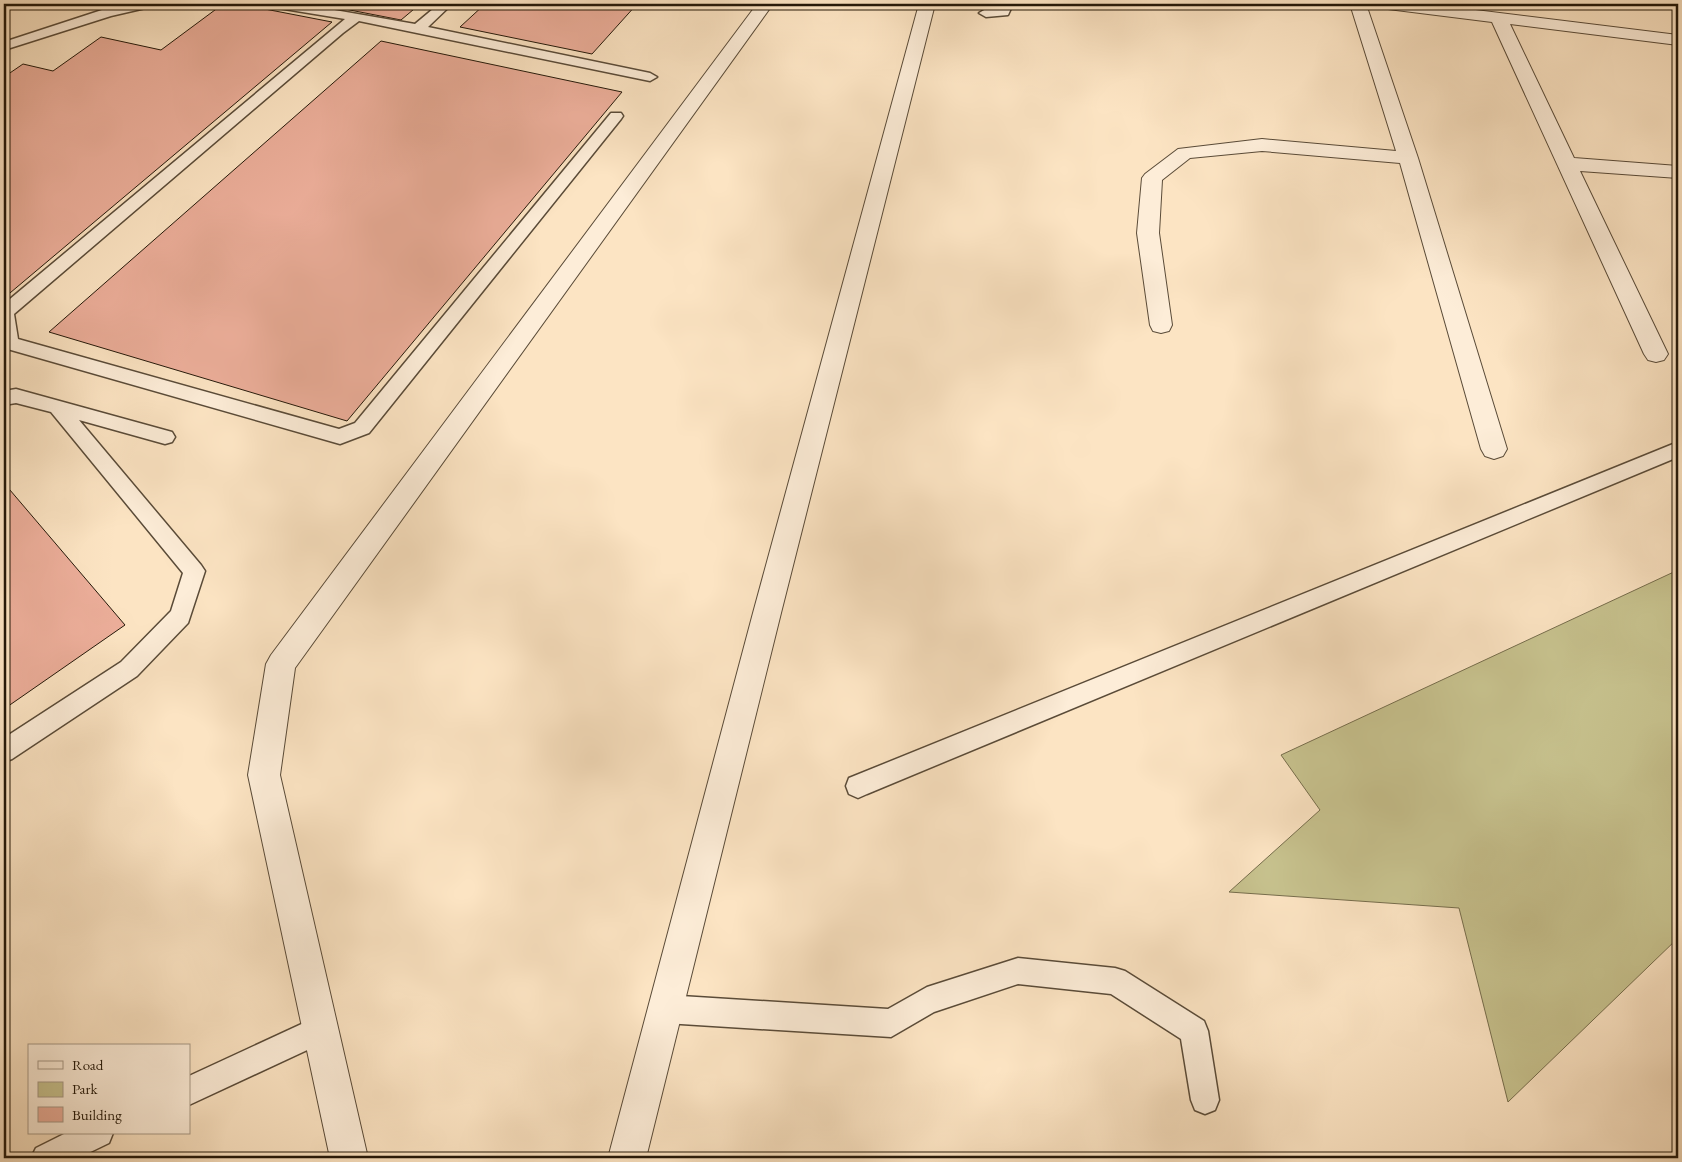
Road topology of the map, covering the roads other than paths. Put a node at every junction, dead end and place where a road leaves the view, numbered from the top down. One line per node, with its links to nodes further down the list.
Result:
1 (145, 4): 15 (lane)
2 (278, 4): 11 (lane)
3 (446, 4): 13 (lane)
4 (765, 4): 32 (street)
5 (927, 4): 31 (street)
6 (1007, 4): 10 (lane)
7 (1358, 4): 18 (street)
8 (1388, 4): 9 (street)
9 (1457, 8): 12 (street)
10 (986, 13)
11 (357, 17): 13 (lane); 21 (lane)
12 (1498, 17): 14 (street); 19 (street)
13 (418, 29): 16 (lane)
14 (1678, 40)
15 (4, 46)
16 (650, 77)
17 (616, 116): 21 (lane)
18 (1408, 158): 22 (street); 27 (street)
19 (1568, 164): 20 (street); 23 (street)
20 (1678, 172)
21 (4, 313)
22 (1162, 325)
23 (1656, 354)
24 (4, 398): 25 (lane)
25 (57, 407): 26 (lane); 29 (lane)
26 (165, 437)
27 (1494, 449)
28 (1678, 449): 30 (lane)
29 (4, 751)
30 (858, 786)
31 (665, 1009): 34 (lane); 38 (street)
32 (320, 1028): 33 (lane); 37 (street)
33 (190, 1091)
34 (1205, 1100)
35 (96, 1134): 36 (lane)
36 (46, 1158)
37 (349, 1158)
38 (627, 1158)

